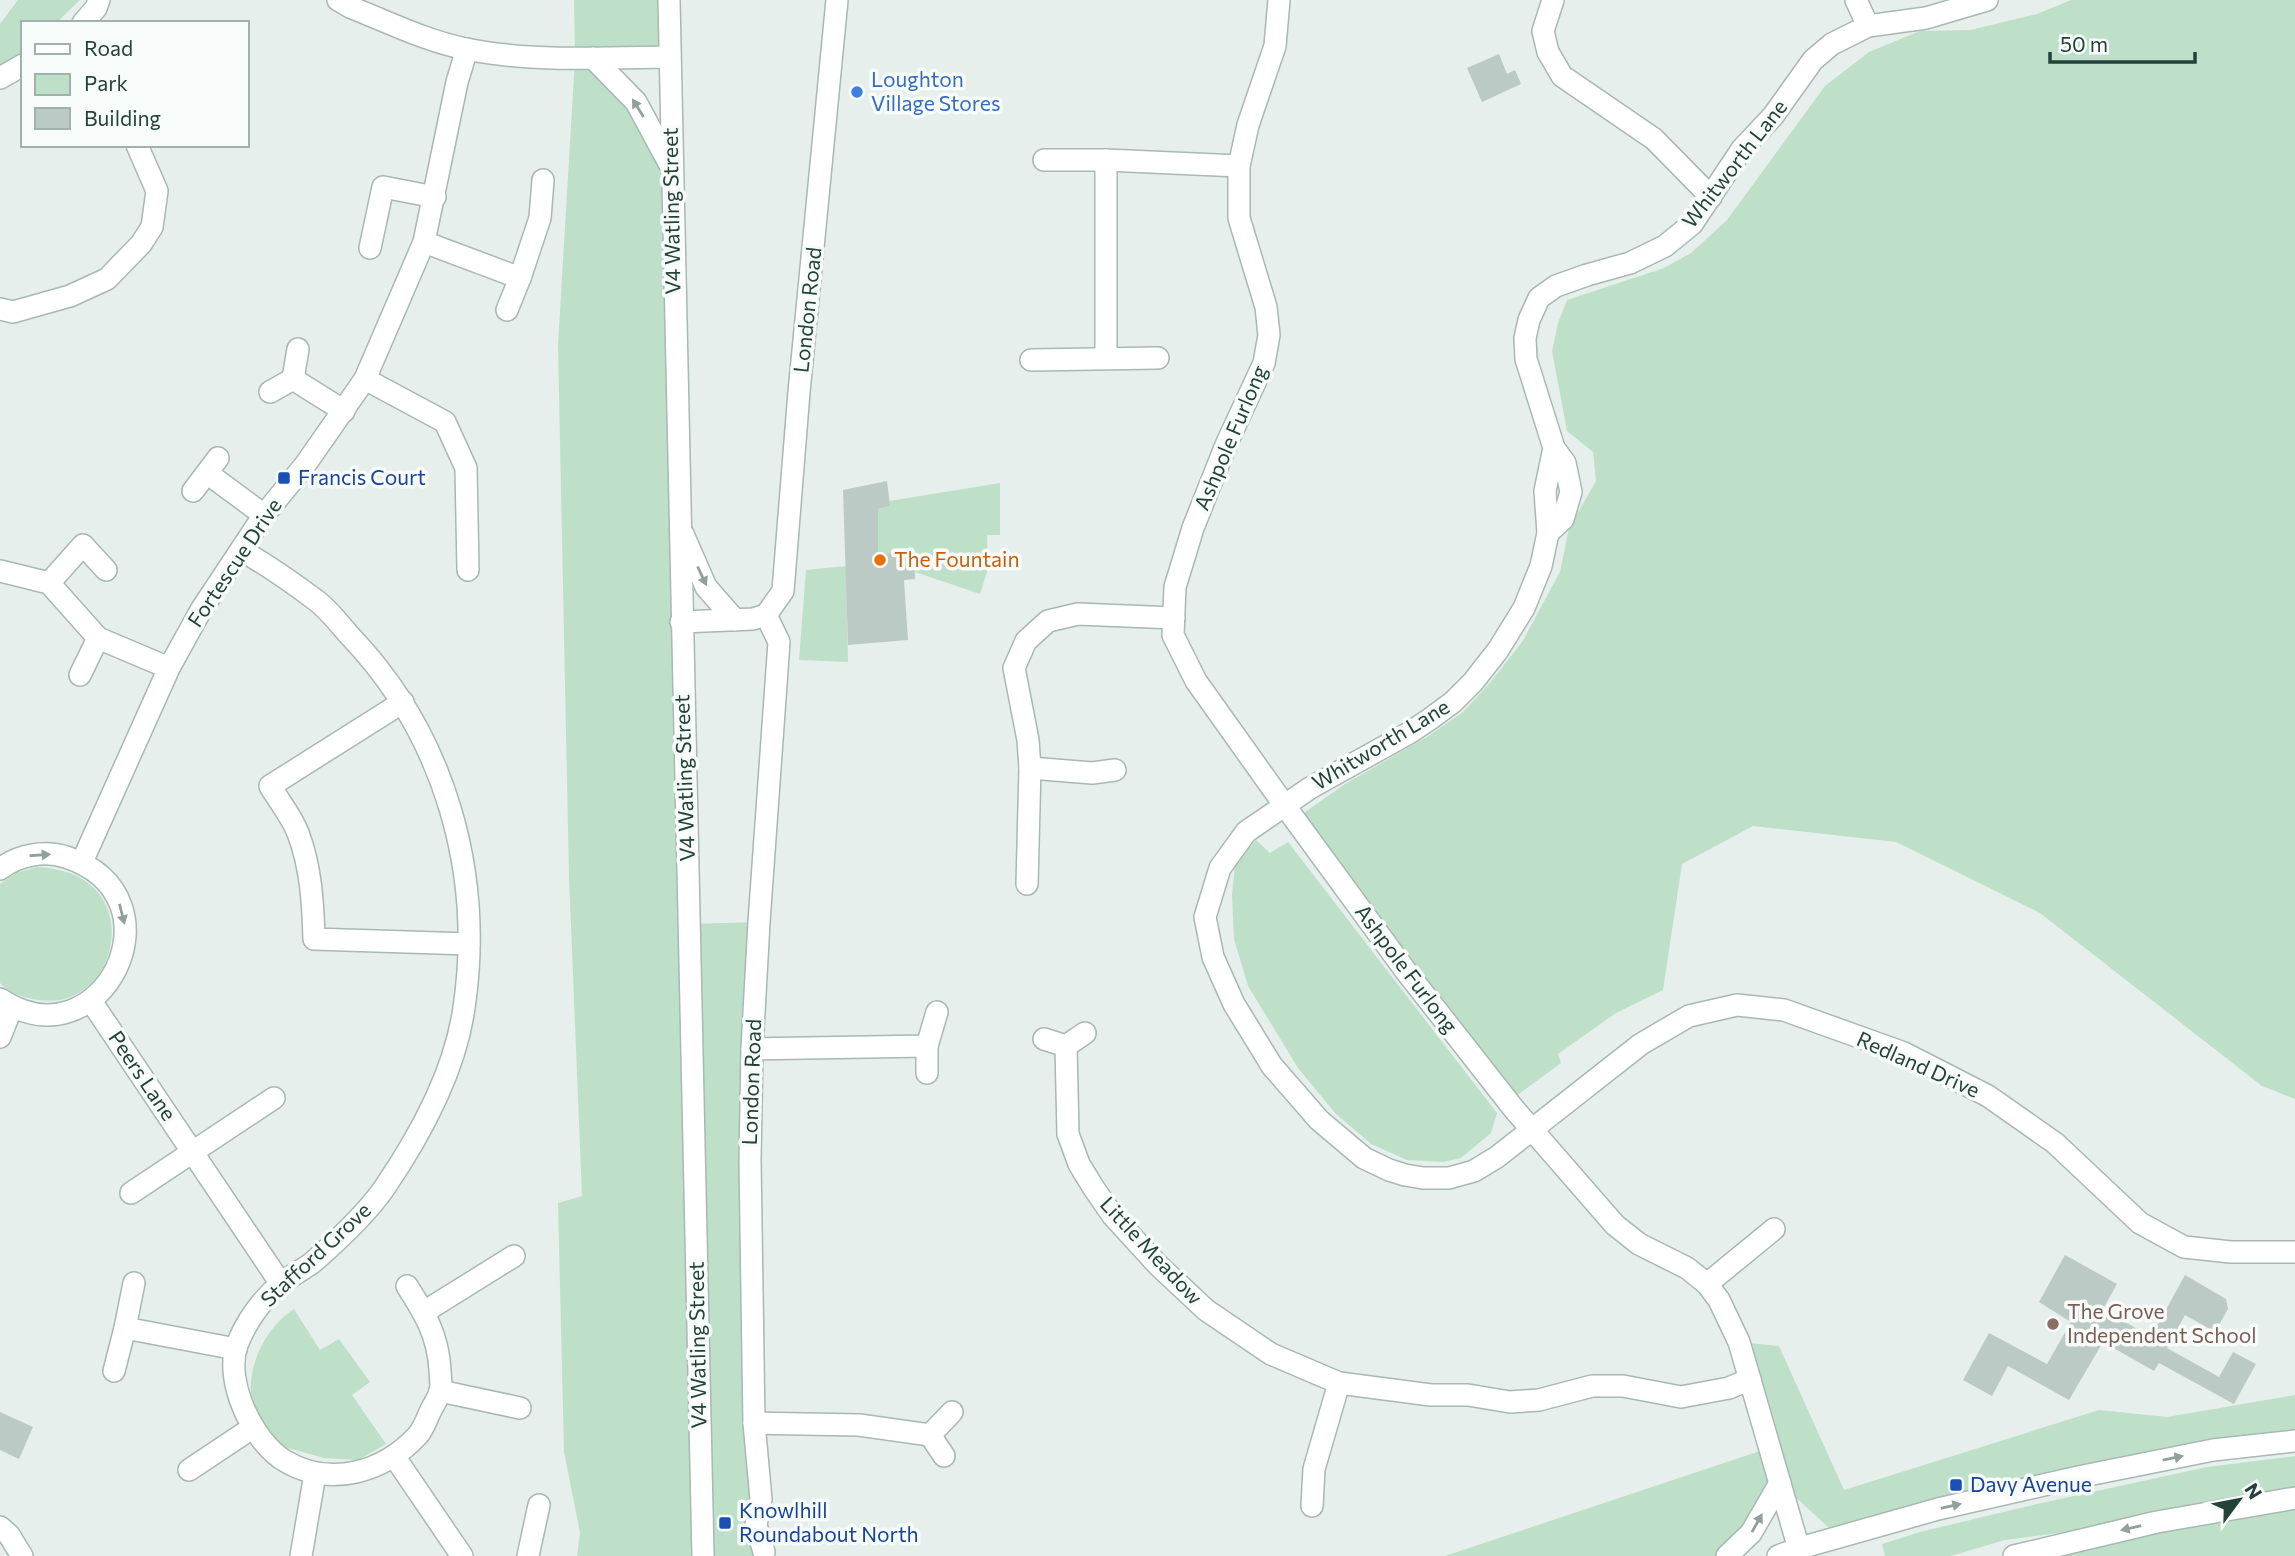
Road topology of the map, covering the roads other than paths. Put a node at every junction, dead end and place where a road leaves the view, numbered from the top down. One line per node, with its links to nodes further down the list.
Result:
1 (99, 0): 9 (street)
2 (338, 0): 11 (street)
3 (669, 0): 12 (street, V4 Watling Street)
4 (837, 0): 45 (street, London Road)
5 (1553, 0): 23 (street)
6 (1856, 0): 10 (street)
7 (1987, 0): 10 (street, Whitworth Lane)
8 (1273, 1): 19 (street, Ashpole Furlong)
9 (85, 21)
10 (1868, 26): 23 (street, Whitworth Lane)
11 (467, 49): 13 (street); 22 (street, Fortescue Drive)
12 (669, 57): 13 (street); 20 (street, V4 Watling Street)
13 (593, 58): 20 (street, one-way to 13)
14 (21, 66): 15 (street)
15 (0, 78)
16 (138, 147): 27 (street)
17 (1044, 160): 18 (street)
18 (1107, 160): 19 (street); 30 (street)
19 (1238, 166): 46 (street, Ashpole Furlong)
20 (671, 167): 39 (street, V4 Watling Street)
21 (543, 180): 26 (street)
22 (435, 197): 24 (street, Fortescue Drive); 25 (street)
23 (1711, 197): 55 (street, Whitworth Lane)
24 (424, 242): 26 (street); 34 (street, Fortescue Drive)
25 (370, 248)
26 (520, 278): 28 (street)
27 (0, 309)
28 (507, 310)
29 (298, 349): 33 (street)
30 (1105, 358): 31 (street); 32 (street)
31 (1158, 358)
32 (1031, 360)
33 (293, 379): 35 (street); 36 (street)
34 (365, 379): 36 (street, Fortescue Drive); 42 (street)
35 (270, 392)
36 (344, 411): 38 (street, Fortescue Drive)
37 (194, 491): 38 (street)
38 (264, 515): 40 (street, Fortescue Drive)
39 (679, 526): 47 (street, one-way to 47); 48 (street, V4 Watling Street)
40 (241, 550): 50 (street, Fortescue Drive); 52 (street, Stafford Grove)
41 (106, 569): 44 (street)
42 (468, 570)
43 (0, 571): 44 (street)
44 (49, 583): 49 (street)
45 (766, 615): 47 (street); 68 (street, London Road)
46 (1174, 618): 53 (street); 55 (street, Ashpole Furlong)
47 (735, 620): 48 (street)
48 (681, 622): 109 (street, V4 Watling Street)
49 (98, 638): 50 (street); 51 (street)
50 (169, 668): 56 (street, Fortescue Drive)
51 (80, 675)
52 (403, 702): 59 (street, Stafford Grove); 59 (street)
53 (1030, 768): 54 (street); 58 (street)
54 (1115, 771)
55 (1285, 806): 71 (street, Ashpole Furlong); 71 (street)
56 (82, 862): 57 (street, one-way to 56); 60 (street, one-way to 60)
57 (0, 869)
58 (1027, 884)
59 (470, 944): 78 (street, Stafford Grove)
60 (91, 1001): 61 (street); 72 (street, Peers Lane)
61 (6, 1003): 64 (street)
62 (937, 1012): 66 (street)
63 (1085, 1034): 67 (street)
64 (0, 1037)
65 (1044, 1040): 67 (street)
66 (927, 1046): 68 (street); 69 (street)
67 (1066, 1046): 86 (street, Little Meadow)
68 (752, 1049): 90 (street, London Road)
69 (927, 1073)
70 (274, 1098): 72 (street)
71 (1531, 1129): 75 (street, Redland Drive); 79 (street, Ashpole Furlong)
72 (193, 1152): 73 (street); 78 (street, Peers Lane)
73 (131, 1193)
74 (1774, 1229): 79 (street)
75 (2295, 1252)
76 (513, 1256): 81 (street)
77 (134, 1283): 82 (street)
78 (281, 1284): 83 (street, Stafford Grove)
79 (1707, 1284): 85 (street, Ashpole Furlong)
80 (407, 1286): 81 (street, Stafford Grove)
81 (424, 1312): 87 (street, Stafford Grove)
82 (125, 1328): 83 (street); 84 (street)
83 (236, 1349): 91 (street, Stafford Grove)
84 (114, 1371)
85 (1750, 1379): 86 (street, Little Meadow); 98 (street, Ashpole Furlong)
86 (1339, 1383): 101 (street)
87 (440, 1391): 88 (street); 94 (street, Stafford Grove)
88 (520, 1408)
89 (952, 1412): 92 (street)
90 (754, 1423): 92 (street); 103 (street, London Road)
91 (252, 1428): 96 (street); 97 (street, Stafford Grove)
92 (930, 1435): 95 (street)
93 (2295, 1441): 104 (street, one-way to 93)
94 (394, 1456): 97 (street, Stafford Grove); 107 (street)
95 (944, 1456)
96 (188, 1470)
97 (315, 1474): 106 (street)
98 (1780, 1483): 104 (street, Ashpole Furlong); 110 (street, one-way to 98)
99 (2295, 1498): 112 (street, one-way to 112)
100 (539, 1505): 108 (street)
101 (1312, 1506)
102 (0, 1527): 105 (street)
103 (764, 1552)
104 (1800, 1552): 111 (street)
105 (22, 1556)
106 (301, 1556)
107 (462, 1556)
108 (528, 1556)
109 (703, 1556)
110 (1727, 1556)
111 (1778, 1556)
112 (2014, 1556)

